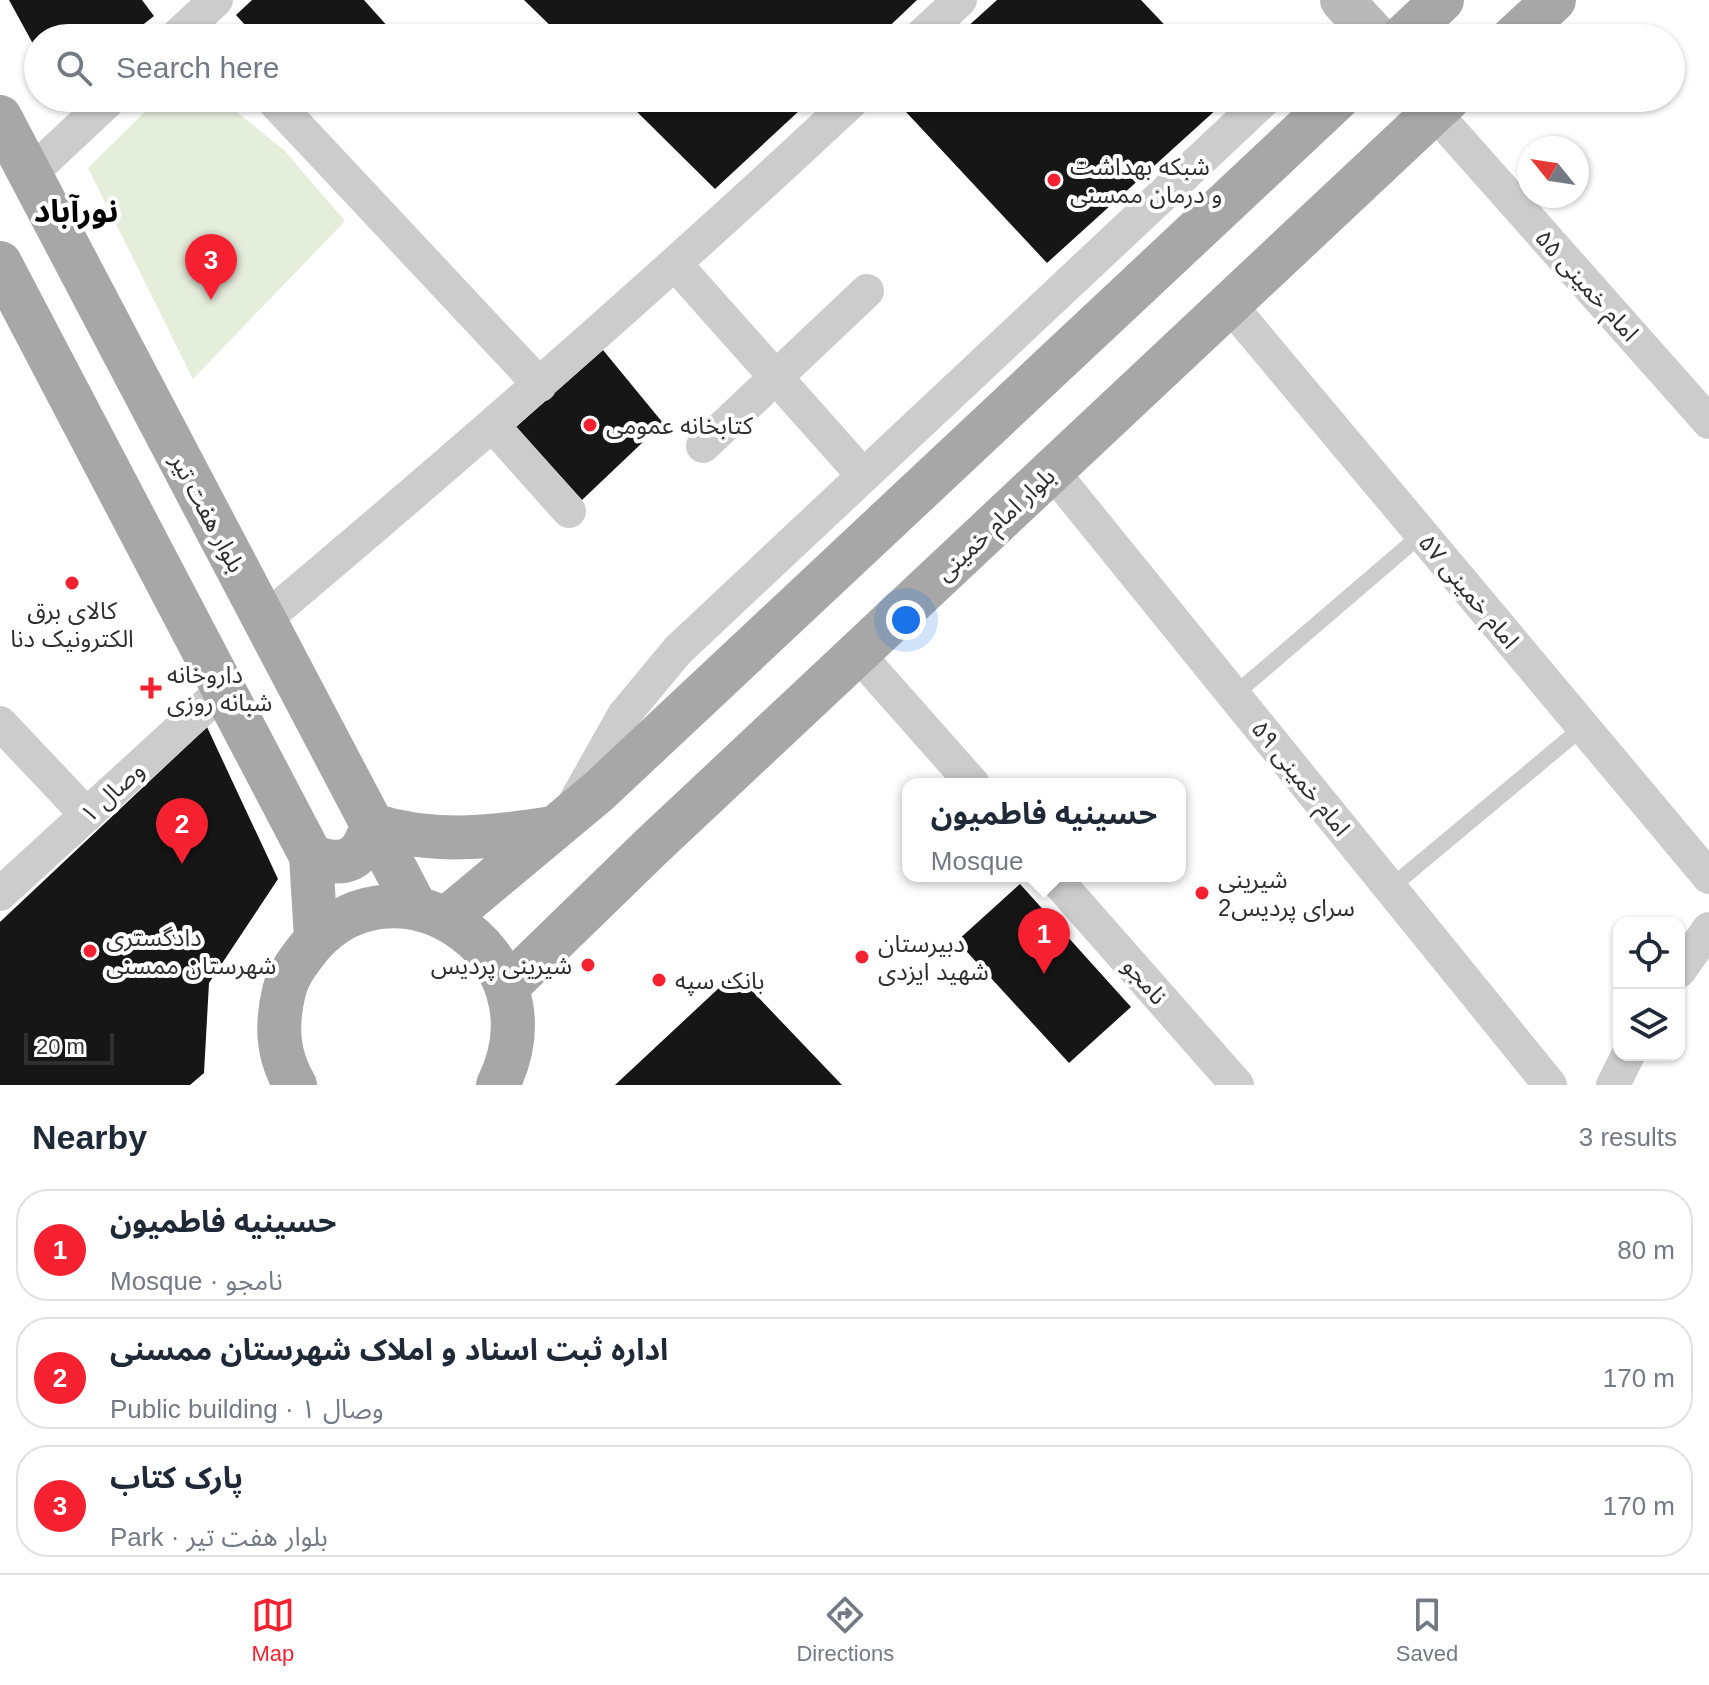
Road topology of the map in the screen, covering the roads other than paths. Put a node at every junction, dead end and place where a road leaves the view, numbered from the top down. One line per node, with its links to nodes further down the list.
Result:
1 (960, 0): 5 (street)
2 (1342, 0): 6 (main road)
3 (1442, 0): 7 (main road)
4 (1554, 0): 8 (main road)
5 (934, 24)
6 (1364, 24)
7 (1417, 24)
8 (1528, 24)
9 (96, 112): 17 (street)
10 (284, 112): 23 (street)
11 (840, 112): 19 (street)
12 (1251, 112): 27 (street)
13 (1323, 112): 32 (main road)
14 (1435, 112): 21 (main road, بلوار امام خمينی)
15 (1448, 112): 24 (street, امام خمينی ۵۵)
16 (0, 117): 17 (main road, بلوار هفت تیر)
17 (30, 174): 26 (main road, بلوار هفت تیر)
18 (0, 263): 29 (main road)
19 (676, 265): 22 (street); 23 (street)
20 (867, 291): 22 (street)
21 (1229, 304): 30 (main road, بلوار امام خمينی); 34 (street, امام خمينی ۵۷)
22 (775, 376): 28 (street); 31 (street)
23 (540, 385): 25 (street)
24 (1709, 422)
25 (494, 427): 33 (street); 35 (street)
26 (168, 437): 29 (main road); 35 (main road, بلوار هفت تیر)
27 (898, 440): 31 (street); 32 (street)
28 (703, 446)
29 (108, 469): 37 (main road)
30 (1052, 471): 36 (main road, بلوار امام خمينی); 38 (street, امام خمينی ۵۹)
31 (862, 474): 43 (street)
32 (932, 481): 43 (main road)
33 (569, 511)
34 (1422, 534): 38 (lane); 40 (street, امام خمينی ۵۷)
35 (264, 620): 44 (main road, بلوار هفت تیر)
36 (857, 653): 41 (street); 54 (main road, بلوار امام خمينی)
37 (224, 689): 42 (street, وصال ۱); 45 (main road)
38 (1234, 695): 48 (street, امام خمينی ۵۹)
39 (0, 723): 42 (street)
40 (1583, 727): 46 (street, امام خمينی ۵۷); 48 (lane)
41 (968, 778)
42 (87, 815): 49 (street, وصال ۱)
43 (559, 823): 44 (main road); 50 (main road)
44 (372, 825): 45 (main road); 50 (main road, بلوار هفت تیر)
45 (311, 856): 52 (main road)
46 (1709, 877)
47 (1058, 882): 58 (street, نامجو)
48 (1390, 888): 59 (street, امام خمينی ۵۹)
49 (0, 894)
50 (431, 913): 52 (main road); 54 (main road)
51 (1709, 929): 53 (street)
52 (316, 938): 56 (main road)
53 (1685, 963)
54 (508, 986): 57 (main road)
55 (1625, 1061): 60 (street)
56 (282, 1078)
57 (498, 1085)
58 (1237, 1085)
59 (1550, 1085)
60 (1613, 1085)

